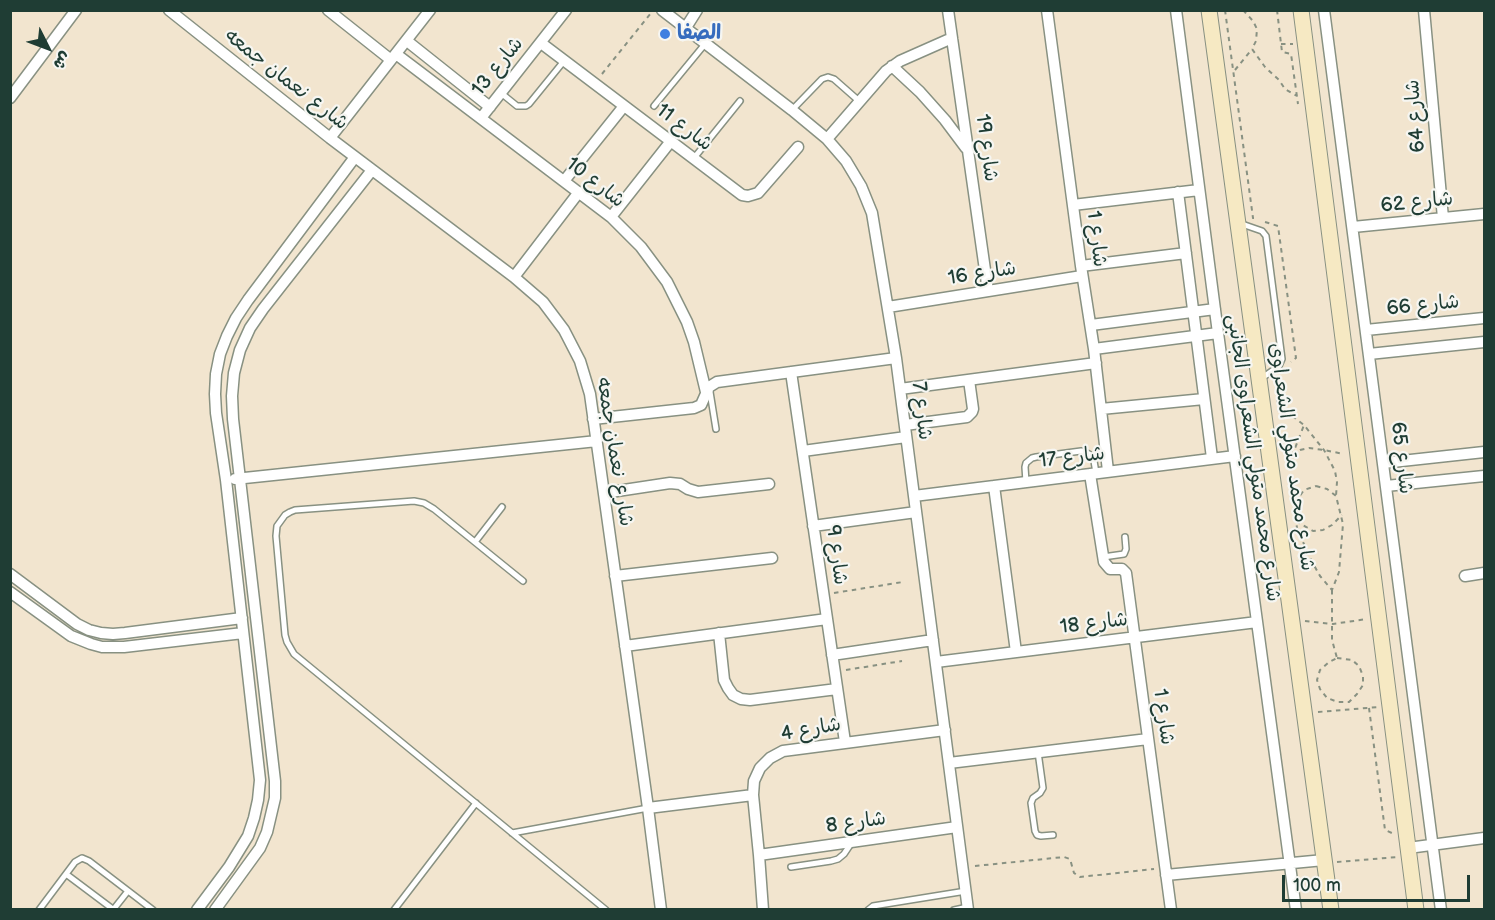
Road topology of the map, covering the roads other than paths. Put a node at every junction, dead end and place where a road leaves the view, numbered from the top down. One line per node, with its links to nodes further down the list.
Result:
1 (76, 10): 24 (street)
2 (169, 10): 32 (street, شارع نعمان جمعه)
3 (430, 10): 17 (street)
4 (566, 10): 18 (street, شارع 13)
5 (662, 10): 15 (street, شارع 7)
6 (697, 10): 15 (street)
7 (948, 10): 16 (street, شارع 19)
8 (1047, 10): 44 (street, شارع 1)
9 (1176, 10): 41 (street, شارع محمد متولي الشعراوى الجانبى)
10 (1209, 10): 48 (street, شارع محمد متولي الشعراوى)
11 (1301, 10): 136 (street)
12 (1324, 10): 49 (street, شارع 65)
13 (1425, 11): 47 (street, شارع 64)
14 (334, 12): 20 (street, شارع 10)
15 (685, 29): 19 (street, شارع 7)
16 (952, 38): 22 (street); 36 (street, شارع 19)
17 (406, 41): 20 (street); 29 (street)
18 (541, 43): 21 (street, شارع 11); 23 (street, شارع 13)
19 (705, 44): 28 (lane); 30 (street, شارع 7)
20 (394, 57): 31 (street, شارع 10); 32 (street)
21 (564, 61): 23 (lane); 27 (street, شارع 11)
22 (892, 66): 26 (street); 36 (street)
23 (501, 93): 29 (street, شارع 13)
24 (10, 98)
25 (740, 101): 38 (lane)
26 (859, 101): 30 (lane); 33 (street)
27 (624, 106): 34 (street, شارع 11); 40 (street)
28 (654, 106)
29 (490, 107): 31 (street, شارع 13)
30 (792, 110): 33 (street, شارع 7)
31 (481, 118): 40 (street, شارع 10)
32 (330, 138): 37 (street, شارع نعمان جمعه)
33 (827, 139): 54 (street, شارع 7)
34 (671, 141): 38 (street, شارع 11); 46 (street)
35 (798, 147): 38 (street, شارع 11)
36 (968, 150): 53 (street, شارع 19)
37 (355, 157): 39 (street, شارع نعمان جمعه); 88 (street)
38 (693, 158)
39 (372, 170): 52 (street, شارع نعمان جمعه); 87 (street)
40 (564, 181): 42 (street, شارع 10)
41 (1199, 190): 43 (street); 55 (street, شارع محمد متولي الشعراوى الجانبى)
42 (579, 192): 46 (street, شارع 10); 52 (street)
43 (1178, 192): 44 (street); 50 (street)
44 (1073, 204): 51 (street, شارع 1)
45 (1485, 214): 47 (street, شارع 62)
46 (611, 217): 70 (street, شارع 10)
47 (1443, 218): 49 (street, شارع 62)
48 (1238, 222): 68 (street, شارع محمد متولي الشعراوى); 68 (lane)
49 (1353, 227): 59 (street, شارع 65)
50 (1186, 254): 51 (street, شارع 16); 56 (street)
51 (1082, 271): 53 (street, شارع 16); 58 (street, شارع 1)
52 (514, 277): 74 (street, شارع نعمان جمعه)
53 (988, 291): 54 (street, شارع 16)
54 (888, 307): 65 (street, شارع 7)
55 (1215, 309): 56 (street); 60 (street, شارع محمد متولي الشعراوى الجانبى)
56 (1193, 311): 58 (street); 61 (street)
57 (1485, 318): 59 (street, شارع 66)
58 (1091, 326): 63 (street, شارع 1)
59 (1366, 330): 64 (street, شارع 65)
60 (1218, 333): 61 (street); 81 (street, شارع محمد متولي الشعراوى الجانبى)
61 (1196, 336): 63 (street); 72 (street)
62 (1485, 342): 64 (street)
63 (1094, 349): 66 (street, شارع 1)
64 (1369, 354): 83 (street, شارع 65)
65 (896, 358): 67 (street); 71 (street, شارع 7)
66 (1096, 363): 69 (street); 73 (street, شارع 1)
67 (791, 372): 70 (street); 79 (street, شارع 9)
68 (1267, 378): 138 (street, شارع محمد متولي الشعراوى)
69 (969, 380): 71 (street); 75 (street)
70 (708, 389): 74 (street); 76 (lane)
71 (900, 389): 75 (street, شارع 7)
72 (1204, 399): 73 (street); 82 (street)
73 (1101, 409): 84 (street, شارع 1)
74 (593, 419): 78 (street, شارع نعمان جمعه)
75 (905, 424): 77 (street, شارع 7)
76 (716, 429)
77 (906, 437): 79 (street); 94 (street, شارع 7)
78 (597, 441): 87 (street); 93 (street, شارع نعمان جمعه)
79 (802, 451): 97 (street, شارع 9)
80 (1485, 452): 83 (street)
81 (1235, 456): 82 (street, شارع 17); 110 (street, شارع محمد متولي الشعراوى الجانبى)
82 (1212, 458): 84 (street, شارع 17)
83 (1383, 463): 92 (street, شارع 65)
84 (1107, 471): 85 (street, شارع 17)
85 (1093, 473): 89 (street, شارع 17); 89 (lane); 100 (street)
86 (1485, 476): 92 (street)
87 (240, 478): 88 (street); 116 (street)
88 (226, 480): 108 (street)
89 (1026, 482): 91 (street, شارع 17)
90 (769, 484): 93 (street)
91 (994, 486): 94 (street, شارع 17); 118 (street)
92 (1386, 486): 135 (street, شارع 65)
93 (604, 493): 104 (street, شارع نعمان جمعه)
94 (914, 496): 96 (street, شارع 7)
95 (502, 507): 99 (lane)
96 (916, 512): 97 (street); 114 (street, شارع 7)
97 (813, 526): 109 (street, شارع 9)
98 (1125, 537): 100 (lane)
99 (475, 542): 106 (lane); 128 (lane)
100 (1103, 557): 113 (street, شارع 1)
101 (772, 558): 104 (street)
102 (1485, 573): 105 (street)
103 (10, 574): 108 (street)
104 (615, 576): 115 (street, شارع نعمان جمعه)
105 (1465, 576)
106 (523, 581)
107 (10, 592): 111 (street)
108 (242, 618): 111 (street)
109 (827, 619): 112 (street); 119 (street, شارع 9)
110 (1257, 622): 113 (street, شارع 18); 139 (street, شارع محمد متولي الشعراوى الجانبى)
111 (243, 633): 117 (street)
112 (719, 633): 115 (street); 121 (street)
113 (1134, 638): 118 (street, شارع 18); 123 (street, شارع 1)
114 (933, 640): 119 (street); 120 (street, شارع 7)
115 (625, 646): 129 (street, شارع نعمان جمعه)
116 (260, 647): 117 (street); 150 (street)
117 (245, 649): 149 (street)
118 (1016, 652): 120 (street, شارع 18)
119 (832, 655): 121 (street, شارع 9)
120 (936, 662): 122 (street, شارع 7)
121 (837, 689): 124 (street, شارع 9)
122 (945, 730): 124 (street, شارع 4); 126 (street, شارع 7)
123 (1148, 739): 125 (street); 141 (street, شارع 1)
124 (845, 742): 127 (street, شارع 4)
125 (1038, 752): 126 (street); 132 (lane)
126 (949, 763): 130 (street, شارع 7)
127 (753, 795): 129 (street); 137 (street, شارع 4)
128 (476, 803): 131 (lane); 151 (lane)
129 (648, 808): 131 (lane); 153 (street, شارع نعمان جمعه)
130 (957, 827): 134 (street, شارع 8); 144 (street, شارع 7)
131 (513, 833): 152 (lane)
132 (1053, 835)
133 (1485, 838): 135 (street)
134 (852, 842): 137 (street, شارع 8); 140 (lane)
135 (1433, 845): 136 (street); 161 (street, شارع 65)
136 (1409, 852): 160 (street)
137 (759, 855): 154 (street, شارع 4)
138 (1325, 862): 139 (street); 159 (street, شارع محمد متولي الشعراوى)
139 (1290, 863): 141 (street); 158 (street, شارع محمد متولي الشعراوى الجانبى)
140 (790, 867)
141 (1166, 871): 157 (street, شارع 1)
142 (66, 874): 143 (lane); 146 (lane); 147 (lane)
143 (128, 891): 147 (lane); 148 (lane)
144 (966, 891): 145 (street, شارع 7); 155 (lane)
145 (968, 908): 156 (lane)
146 (42, 909)
147 (114, 909)
148 (153, 909)
149 (197, 909)
150 (215, 909)
151 (394, 909)
152 (606, 909)
153 (661, 909)
154 (763, 909)
155 (868, 909)
156 (954, 909)
157 (1171, 909)
158 (1296, 909)
159 (1331, 909)
160 (1416, 909)
161 (1441, 909)

